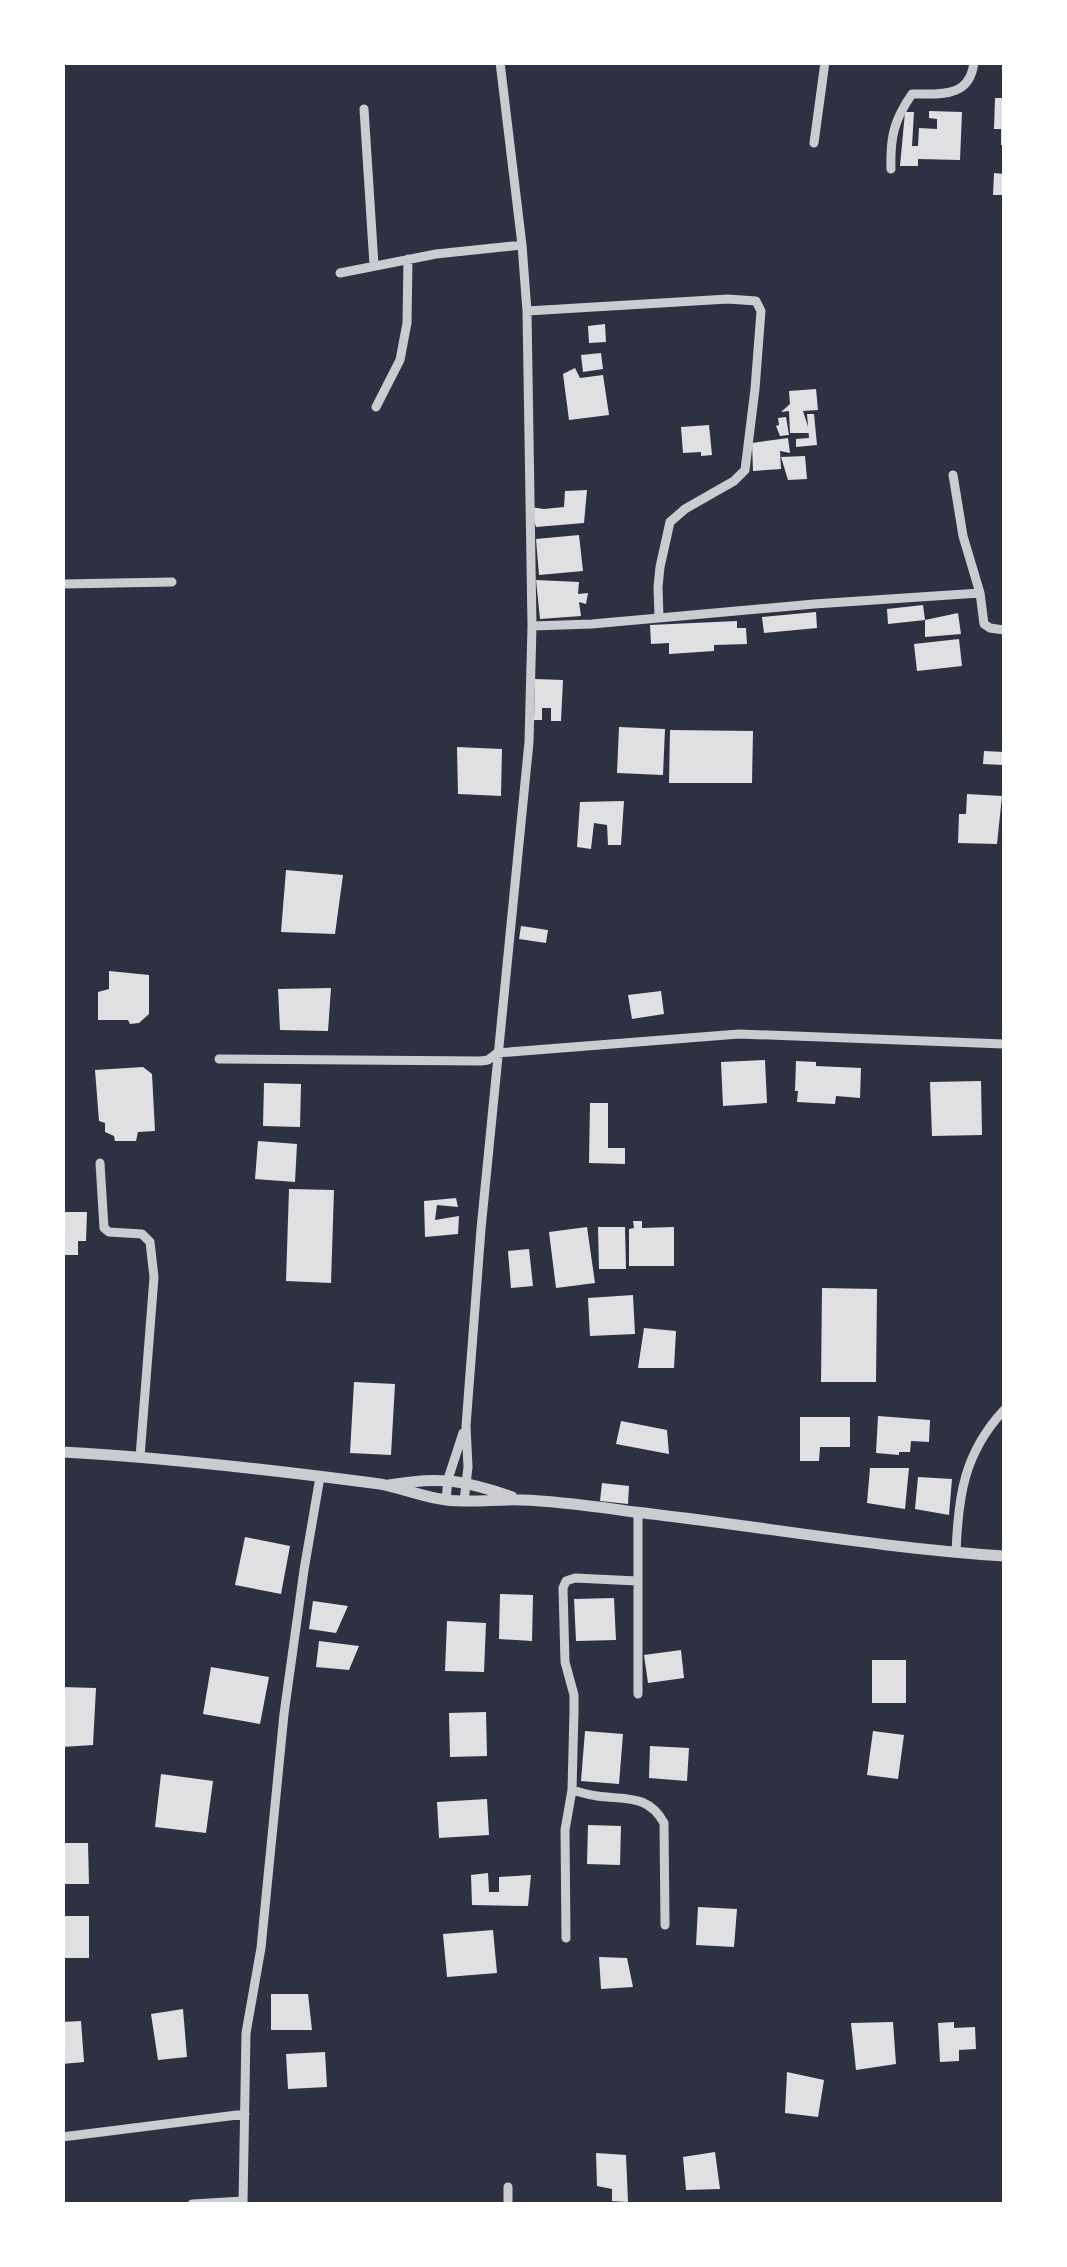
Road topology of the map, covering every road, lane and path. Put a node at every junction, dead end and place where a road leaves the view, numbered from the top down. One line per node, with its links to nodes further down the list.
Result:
1 (500, 62): 7 (street)
2 (824, 62): 5 (street)
3 (974, 62): 6 (street)
4 (364, 109): 9 (street)
5 (814, 144)
6 (891, 168)
7 (522, 246): 8 (street); 11 (street)
8 (408, 259): 9 (street); 12 (street)
9 (374, 265): 10 (street)
10 (340, 273)
11 (527, 312): 17 (street); 18 (street)
12 (376, 408)
13 (953, 474): 16 (street)
14 (172, 582): 15 (street)
15 (62, 584)
16 (980, 592): 17 (street); 19 (street)
17 (659, 617): 18 (street)
18 (532, 626): 21 (street)
19 (1004, 630)
20 (1004, 1044): 21 (street)
21 (497, 1053): 22 (street); 25 (street)
22 (219, 1059)
23 (100, 1163): 27 (street)
24 (1004, 1410): 36 (street)
25 (466, 1426): 29 (street); 30 (street)
26 (62, 1452): 27 (street)
27 (140, 1457): 28 (street)
28 (320, 1477): 31 (street); 43 (street)
29 (448, 1480): 30 (street); 31 (street); 32 (street)
30 (468, 1482): 33 (street); 34 (street)
31 (386, 1485): 32 (street)
32 (446, 1500): 34 (street)
33 (521, 1500): 34 (street); 35 (street)
34 (464, 1501)
35 (638, 1512): 36 (street); 38 (street)
36 (956, 1553): 37 (street)
37 (1004, 1556)
38 (637, 1581): 39 (street); 40 (street)
39 (638, 1694)
40 (572, 1790): 41 (street); 42 (street)
41 (665, 1925)
42 (566, 1938)
43 (244, 2114): 44 (street); 46 (street)
44 (62, 2138)
45 (508, 2188): 48 (street)
46 (243, 2203): 47 (street)
47 (192, 2204)
48 (508, 2204)

